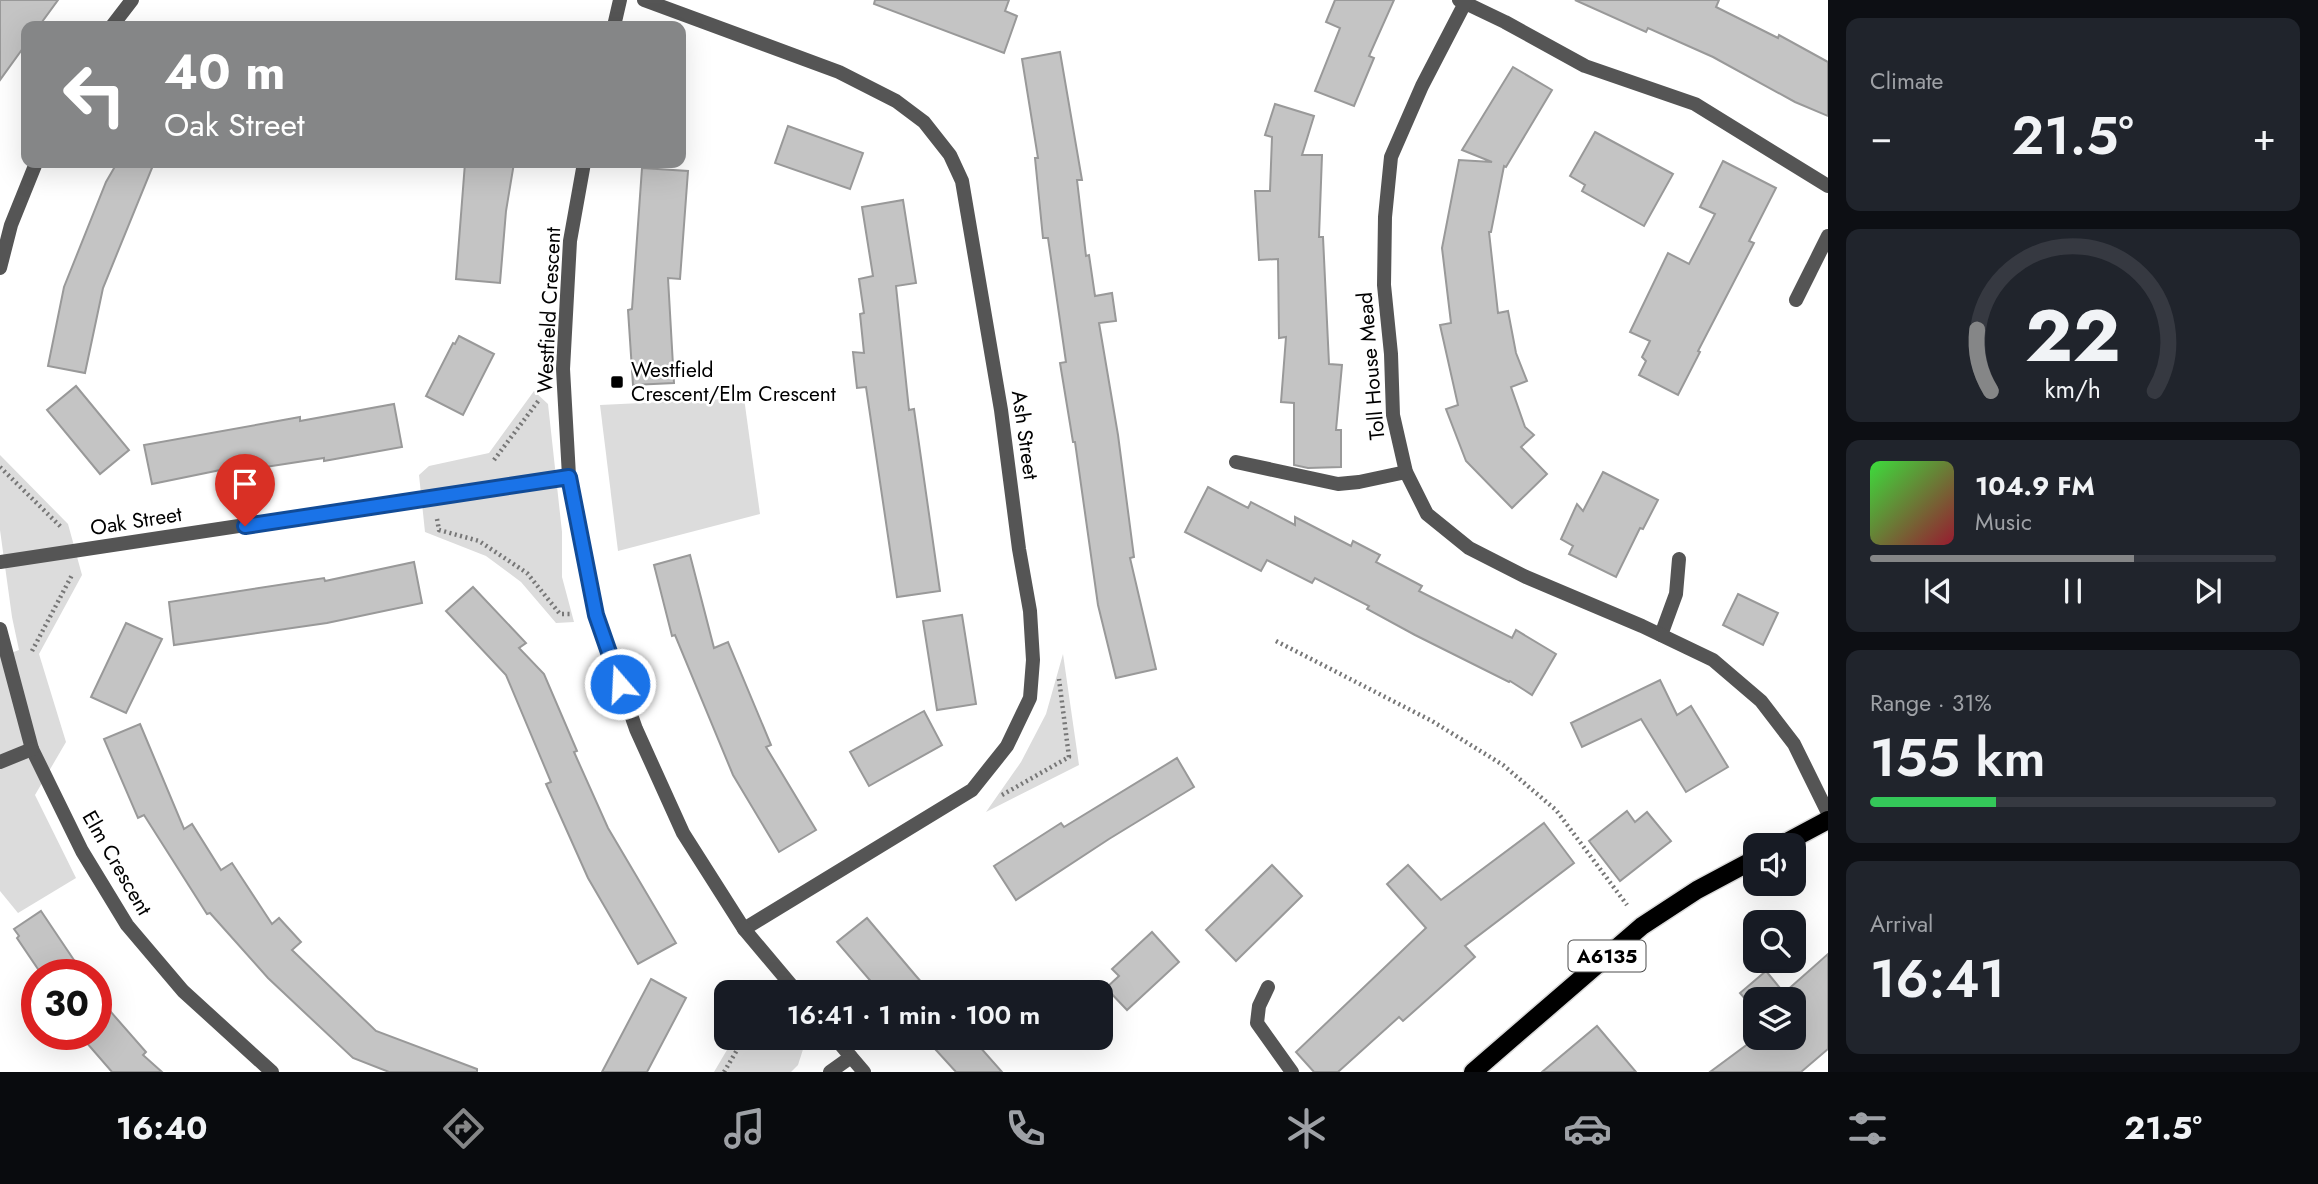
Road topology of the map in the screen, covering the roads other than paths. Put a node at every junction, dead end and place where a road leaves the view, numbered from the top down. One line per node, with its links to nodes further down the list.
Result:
1 (132, 0): 5 (street)
2 (620, 0): 6 (street)
3 (644, 0): 26 (street, Ash Street)
4 (1462, 2): 9 (street, Toll House Mead); 14 (street, Toll House Mead)
5 (116, 21)
6 (615, 21)
7 (34, 168): 11 (street)
8 (583, 168): 15 (street, Westfield Crescent)
9 (1828, 186)
10 (1828, 236): 12 (street)
11 (0, 268)
12 (1796, 300)
13 (1236, 462): 14 (street)
14 (1406, 472): 19 (street, Toll House Mead)
15 (569, 477): 17 (street, Oak Street); 26 (street, Westfield Crescent)
16 (1679, 559): 19 (street)
17 (0, 562)
18 (0, 629): 20 (street, Elm Crescent)
19 (1661, 635): 22 (street, Toll House Mead)
20 (32, 749): 21 (street); 31 (street, Elm Crescent)
21 (0, 762)
22 (1828, 813)
23 (1828, 820): 24 (main road)
24 (1804, 833)
25 (1743, 865): 35 (main road, A6135)
26 (744, 929): 27 (street, Westfield Crescent)
27 (787, 980)
28 (1268, 987): 34 (street)
29 (845, 1050): 30 (street)
30 (851, 1057): 32 (street); 33 (street)
31 (272, 1072)
32 (830, 1072)
33 (864, 1072)
34 (1292, 1072)
35 (1472, 1072)

